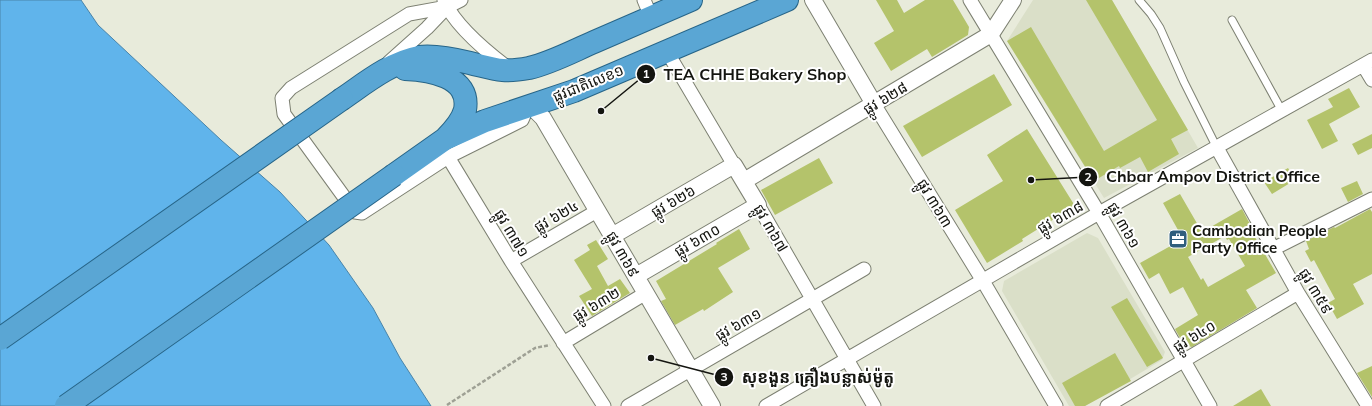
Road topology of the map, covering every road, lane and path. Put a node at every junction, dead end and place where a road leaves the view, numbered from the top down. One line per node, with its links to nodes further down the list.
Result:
1 (461, 0): 8 (street)
2 (691, 0): 9 (highway)
3 (787, 0): 12 (highway, ផ្លូវជាតិលេខ១)
4 (813, 0): 17 (street, ផ្លូវ ៣៦៣)
5 (970, 0): 11 (street, ផ្លូវ ៣៦១)
6 (1013, 0): 11 (street, ផ្លូវ ៦២៨)
7 (1139, 0): 21 (lane)
8 (445, 3): 14 (street); 15 (street); 20 (street)
9 (647, 8): 14 (highway)
10 (1232, 20): 19 (lane)
11 (991, 34): 17 (street, ផ្លូវ ៦២៨); 27 (street, ផ្លូវ ៣៦១)
12 (666, 50): 18 (highway, ផ្លូវជាតិលេខ១); 22 (street, ផ្លូវ ៣៦៧)
13 (1368, 62): 16 (street); 19 (street, ផ្លូវ ៦៣៨)
14 (512, 70): 15 (highway)
15 (372, 78): 20 (highway); 37 (highway, bridge)
16 (1372, 80)
17 (874, 104): 23 (street, ផ្លូវ ៦២៨); 33 (street, ផ្លូវ ៣៦៣)
18 (528, 106): 20 (highway, ផ្លូវជាតិលេខ១); 26 (street, ផ្លូវ ៣៦៩)
19 (1282, 111): 21 (street, ផ្លូវ ៦៣៨)
20 (447, 148): 30 (street, ផ្លូវ ៣៧១); 43 (highway, ផ្លូវជាតិលេខ១, bridge)
21 (1217, 148): 27 (street, ផ្លូវ ៦៣៨); 29 (street, ផ្លូវ ៣៥៩)
22 (734, 165): 23 (street, ផ្លូវ ៣៦៧); 28 (street, ផ្លូវ ៦២៦)
23 (744, 181): 25 (street, ផ្លូវ ៣៦៧)
24 (1372, 200): 29 (street)
25 (758, 205): 32 (street, ផ្លូវ ៦៣០); 36 (street, ផ្លូវ ៣៦៧)
26 (597, 210): 28 (street, ផ្លូវ ៣៦៩); 30 (street, ផ្លូវ ៦២៤)
27 (1099, 213): 33 (street, ផ្លូវ ៦៣៨); 40 (street, ផ្លូវ ៣៦១)
28 (612, 236): 32 (street, ផ្លូវ ៣៦៩)
29 (1274, 249): 35 (street, ផ្លូវ ៣៥៩)
30 (511, 262): 38 (street, ផ្លូវ ៣៧១)
31 (864, 269): 36 (street, ផ្លូវ ៦៣១)
32 (636, 276): 34 (street, ផ្លូវ ៣៦៩)
33 (983, 281): 39 (street, ផ្លូវ ៦៣៨); 49 (street, ផ្លូវ ៣៦៣)
34 (646, 293): 38 (street, ផ្លូវ ៦៣២); 41 (street, ផ្លូវ ៣៦៩)
35 (1298, 293): 40 (street, ផ្លូវ ៦៤០); 52 (street, ផ្លូវ ៣៥៩)
36 (813, 300): 39 (street, ផ្លូវ ៣៦៧); 41 (street, ផ្លូវ ៦៣១)
37 (0, 339)
38 (563, 343): 42 (path); 44 (street, ផ្លូវ ៣៧១)
39 (847, 359): 47 (street, ផ្លូវ ៦៣៨); 48 (street, ផ្លូវ ៣៦៧)
40 (1184, 361): 50 (street, ផ្លូវ ៦៤០); 51 (street, ផ្លូវ ៣៦១)
41 (690, 370): 45 (street, ផ្លូវ ៦៣១); 46 (street, ផ្លូវ ៣៦៩)
42 (447, 405)
43 (66, 406)
44 (604, 406)
45 (628, 406)
46 (712, 406)
47 (766, 406)
48 (874, 406)
49 (1056, 406)
50 (1107, 406)
51 (1210, 406)
52 (1368, 406)

